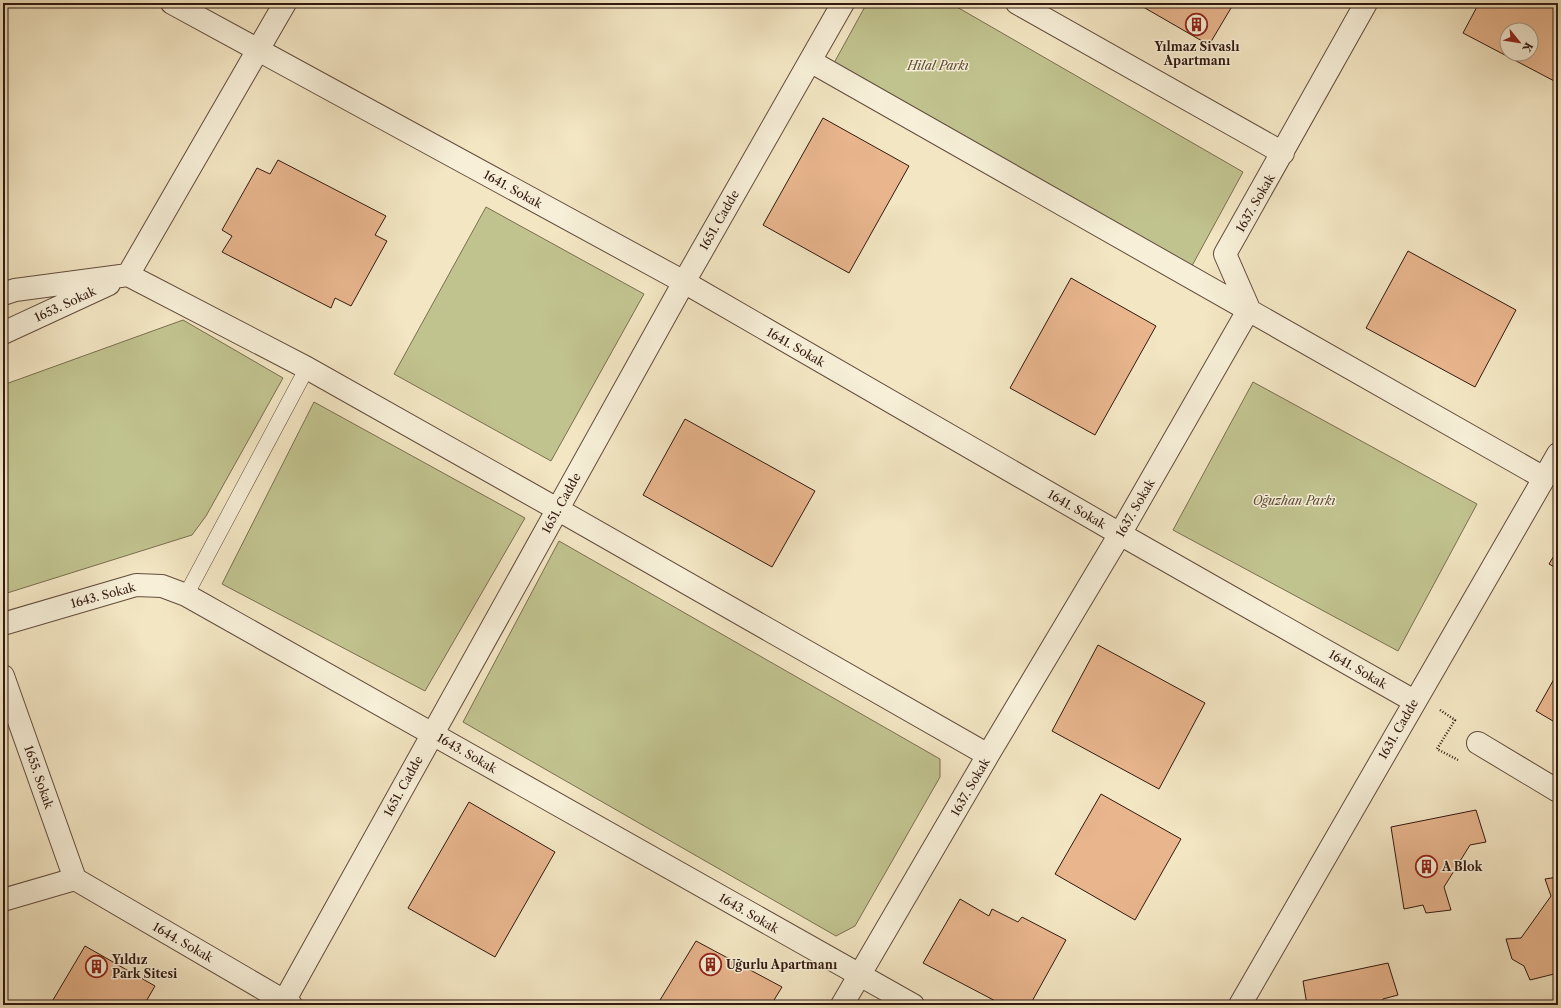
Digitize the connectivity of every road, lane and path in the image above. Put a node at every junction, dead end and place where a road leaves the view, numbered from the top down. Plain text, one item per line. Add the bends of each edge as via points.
1 (172, 3) edge
2 (285, 3) edge
3 (843, 3) edge
4 (1017, 3) edge
5 (1366, 3) edge
6 (258, 50) junction
7 (810, 61) junction
8 (1283, 153) junction
9 (128, 275) junction
10 (684, 282) junction
11 (3, 294) edge
12 (1248, 309) junction
13 (3, 333) edge
14 (307, 368) junction
15 (1558, 454) edge
16 (1544, 478) junction
17 (558, 509) junction
18 (1120, 534) junction
19 (186, 595) junction
20 (3, 624) edge
21 (3, 676) edge
22 (1416, 699) junction
23 (433, 734) junction
24 (1478, 743) joint
25 (988, 755) junction
26 (1558, 791) edge
27 (74, 879) junction
28 (3, 900) edge
29 (859, 975) junction
30 (286, 1004) edge
31 (842, 1005) edge
32 (914, 1005) edge
33 (1240, 1005) edge

1 - 6 street, 1641. Sokak
2 - 6 street
3 - 7 street, 1651. Cadde
4 - 8 street
5 - 8 street, 1637. Sokak
6 - 9 street
6 - 10 street, 1641. Sokak
7 - 10 street, 1651. Cadde
7 - 12 street
8 - 12 street, 1637. Sokak via 1225,254
9 - 11 street via 15,290
9 - 13 street, 1653. Sokak
9 - 14 street
10 - 17 street, 1651. Cadde
10 - 18 street, 1641. Sokak
12 - 16 street
12 - 18 street, 1637. Sokak
14 - 17 street
14 - 19 lane
15 - 16 street, 1631. Cadde
16 - 22 street, 1631. Cadde
17 - 23 street, 1651. Cadde
17 - 25 street
18 - 22 street, 1641. Sokak
18 - 25 street, 1637. Sokak
19 - 20 street, 1643. Sokak via 162,586 136,585
19 - 23 street, 1643. Sokak
21 - 27 street, 1655. Sokak
22 - 24 path via 1456,720 1437,749 1466,764
22 - 33 street, 1631. Cadde
23 - 29 street, 1643. Sokak
23 - 30 street, 1651. Cadde
24 - 26 street
25 - 29 street, 1637. Sokak
27 - 28 street
27 - 30 street, 1644. Sokak
29 - 31 street, 1637. Sokak
29 - 32 street, 1643. Sokak

